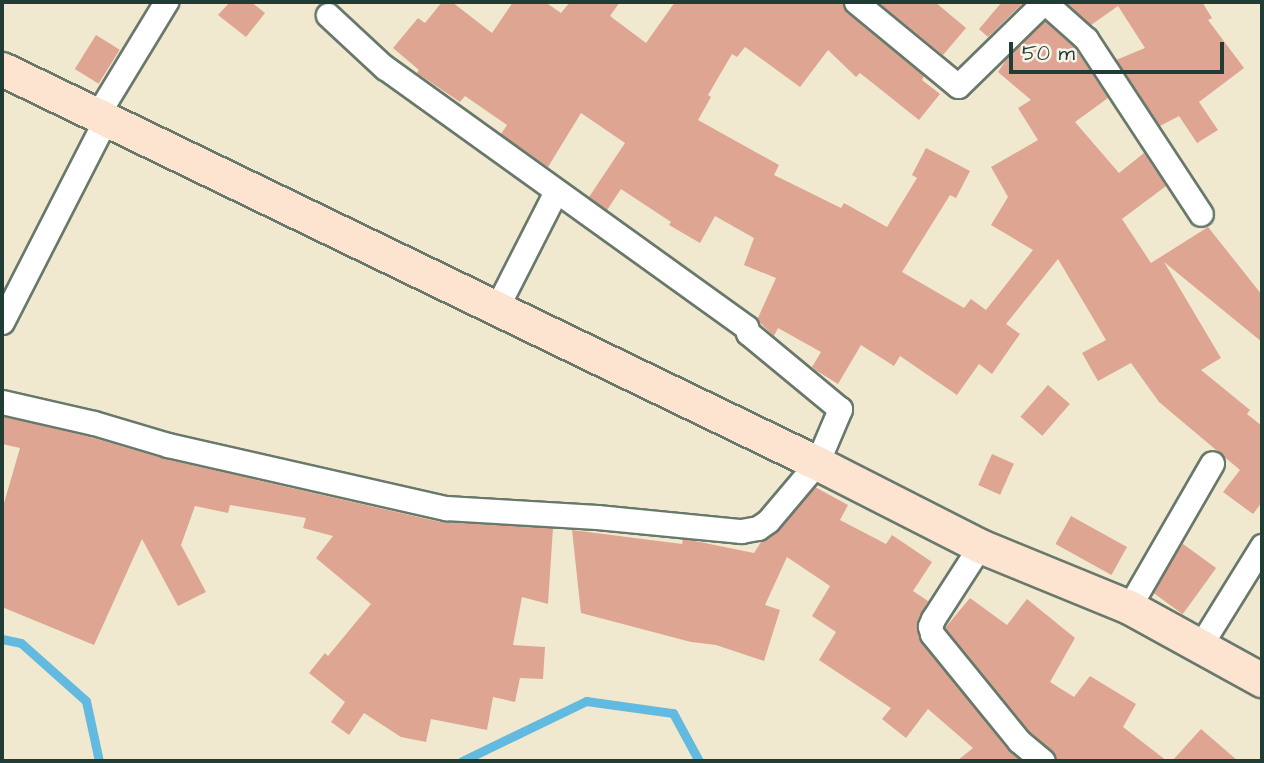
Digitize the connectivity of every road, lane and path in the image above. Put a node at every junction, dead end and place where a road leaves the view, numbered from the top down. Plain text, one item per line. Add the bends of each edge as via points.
1 (166, 2) edge
2 (856, 2) edge
3 (328, 15) dead end
4 (2, 69) edge
5 (101, 119) junction
6 (556, 191) junction
7 (1201, 214) dead end
8 (496, 309) junction
9 (2, 323) edge
10 (2, 402) edge
11 (817, 463) junction
12 (1212, 463) dead end
13 (980, 546) junction
14 (1262, 546) edge
15 (1129, 607) junction
16 (1199, 646) junction
17 (1262, 680) edge
18 (1043, 761) edge

1 - 5 street
2 - 7 street via 958,86 1042,4 1049,6 1086,39
3 - 6 street via 385,68
4 - 5 street
5 - 8 street
5 - 9 street
6 - 8 street
6 - 11 street via 746,327 840,409
8 - 11 street
10 - 11 street via 446,508 741,531 768,521
11 - 13 street
12 - 15 street
13 - 15 street
13 - 18 street via 933,619 932,634 1020,741
14 - 16 street
15 - 16 street
16 - 17 street

